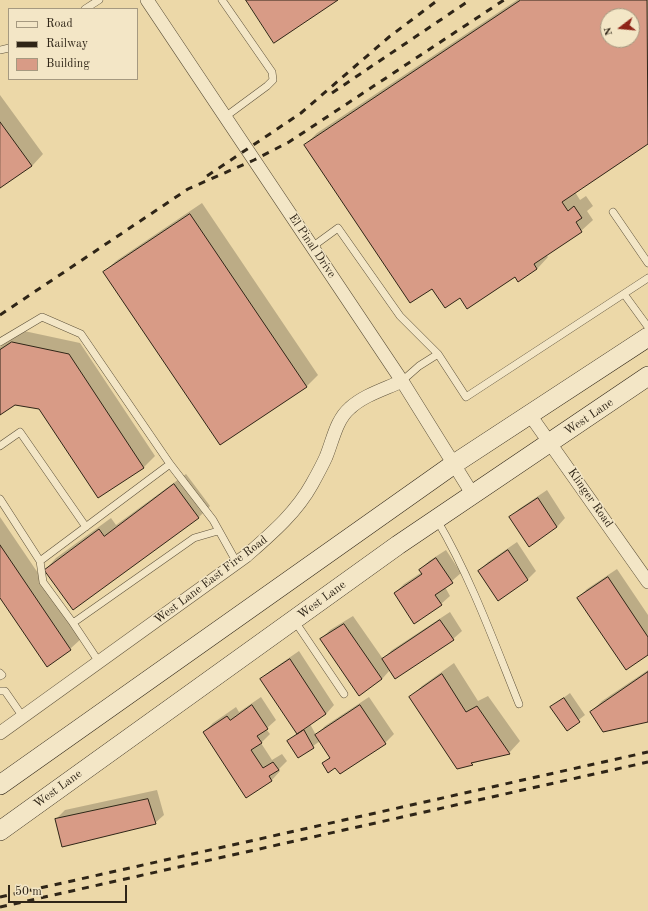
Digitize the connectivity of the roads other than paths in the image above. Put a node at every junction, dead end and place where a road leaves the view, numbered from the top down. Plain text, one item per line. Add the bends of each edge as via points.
1 (99, 0) edge
2 (222, 0) edge
3 (150, 1) edge
4 (87, 8) edge
5 (225, 117) junction
6 (613, 212) dead end
7 (312, 247) junction
8 (648, 263) edge
9 (648, 278) edge
10 (624, 294) junction
11 (648, 327) edge
12 (648, 337) edge
13 (0, 342) edge
14 (438, 354) junction
15 (648, 376) edge
16 (402, 381) junction
17 (530, 415) junction
18 (550, 443) junction
19 (0, 446) edge
20 (170, 464) junction
21 (454, 464) junction
22 (473, 495) junction
23 (0, 499) edge
24 (436, 519) junction
25 (86, 527) junction
26 (218, 531) junction
27 (40, 562) junction
28 (237, 563) junction
29 (648, 582) edge
30 (294, 620) junction
31 (73, 623) junction
32 (99, 662) junction
33 (0, 673) edge
34 (0, 676) edge
35 (0, 691) edge
36 (344, 694) dead end
37 (519, 704) dead end
38 (23, 717) junction
39 (2, 728) edge
40 (0, 785) edge
41 (0, 831) edge

1 - 4 lane
2 - 5 lane via 272,72 272,80 267,86
3 - 5 street, El Pinal Drive
5 - 7 street, El Pinal Drive
6 - 8 lane
7 - 14 lane via 338,228 400,316
7 - 16 street, El Pinal Drive
9 - 10 lane
10 - 11 lane
10 - 14 lane via 466,397
12 - 17 main road
13 - 20 lane via 42,317 81,334
14 - 16 lane
15 - 18 main road, West Lane
16 - 21 street, El Pinal Drive
16 - 28 street, West Lane East Fire Road via 349,408 339,421 326,458 299,504 282,525
17 - 18 street, Klinger Road
17 - 21 main road
18 - 22 main road, West Lane
18 - 29 street, Klinger Road
19 - 25 lane via 20,432
20 - 25 lane
20 - 26 lane via 213,520
21 - 22 street, El Pinal Drive
21 - 40 main road
22 - 24 main road, West Lane
23 - 27 lane
24 - 30 main road, West Lane
24 - 37 lane via 472,588
25 - 27 lane
26 - 28 lane
26 - 31 lane via 194,538
27 - 31 lane via 43,582
28 - 32 street, West Lane East Fire Road
30 - 36 lane
30 - 41 main road, West Lane
31 - 32 lane
32 - 38 street, West Lane East Fire Road
33 - 34 lane
35 - 38 lane via 5,691
38 - 39 street, West Lane East Fire Road

